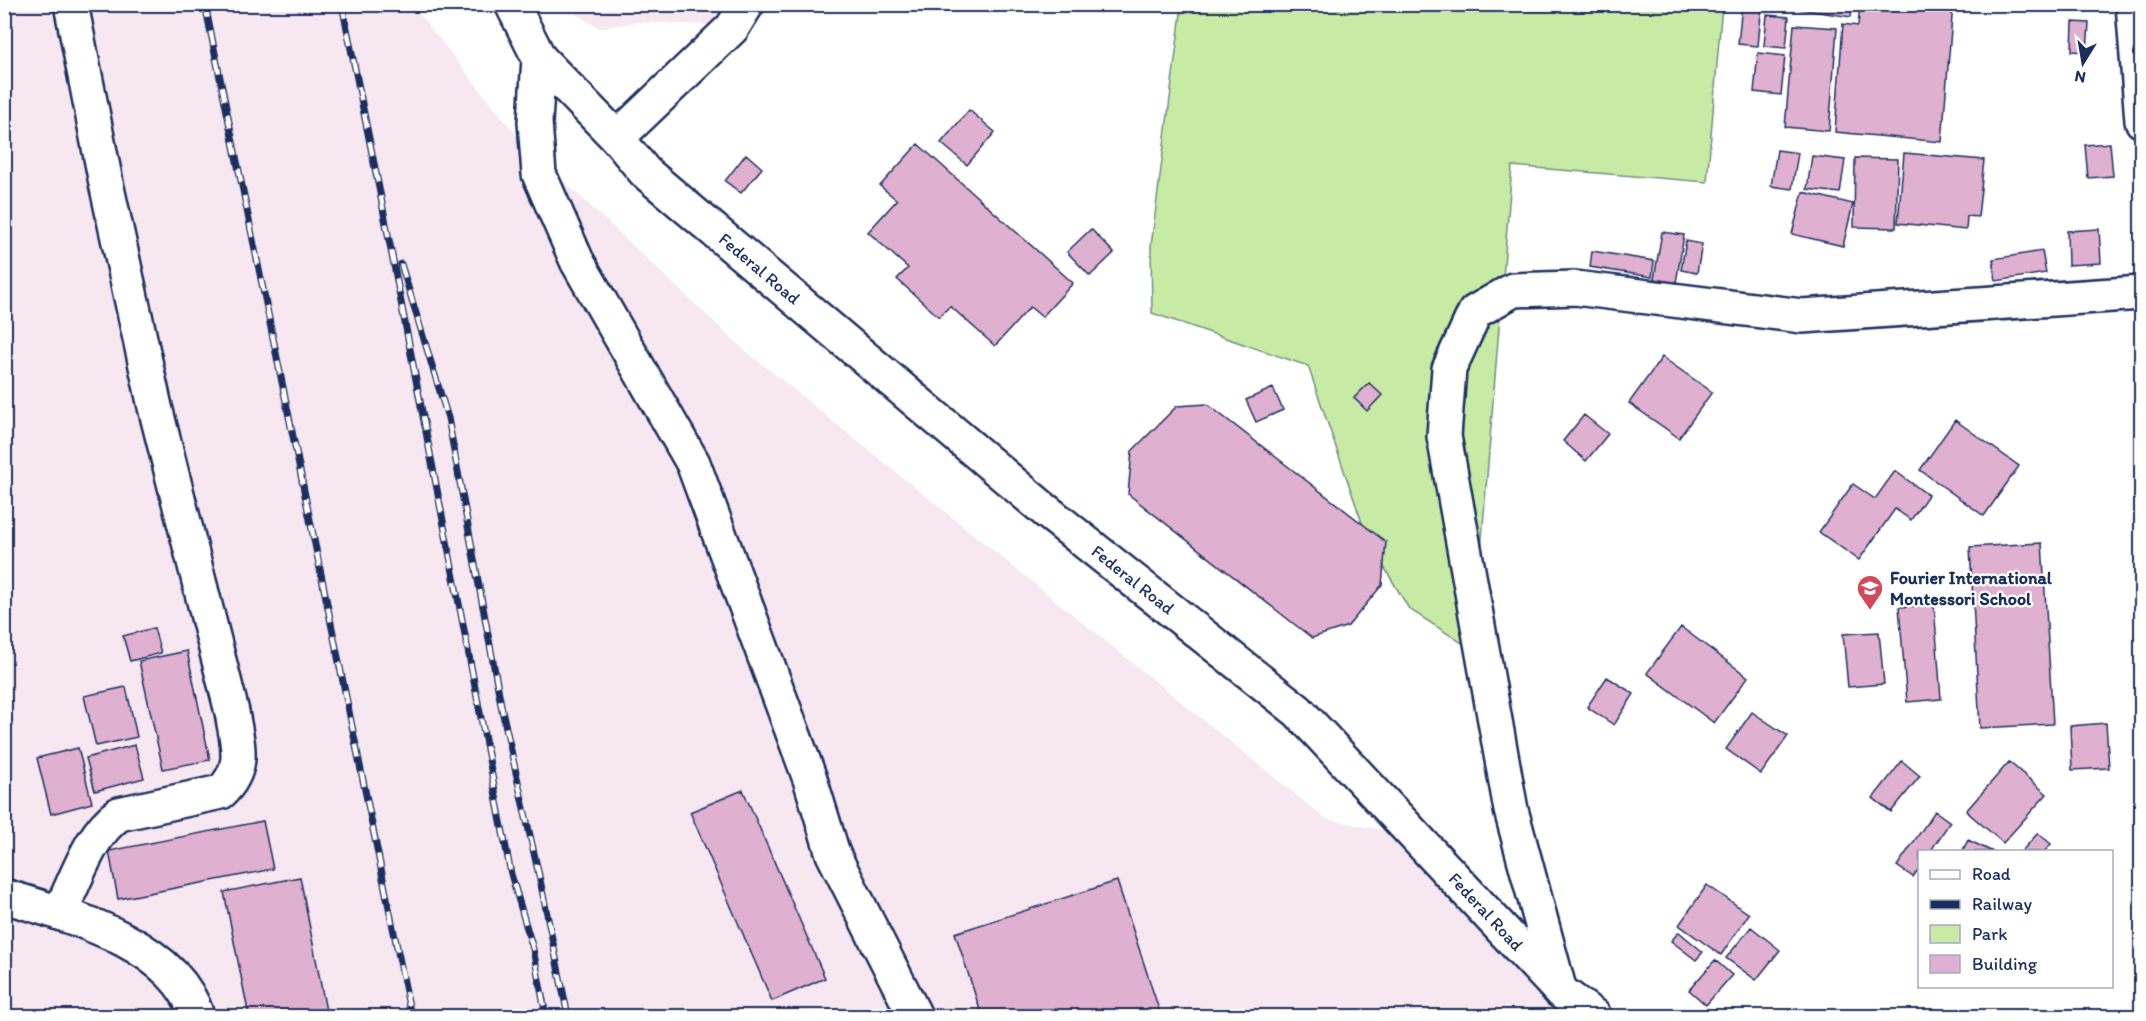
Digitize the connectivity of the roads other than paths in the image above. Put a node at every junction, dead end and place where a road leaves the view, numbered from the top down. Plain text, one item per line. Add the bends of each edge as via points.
1 (71, 4) edge
2 (512, 4) edge
3 (747, 4) edge
4 (2133, 4) edge
5 (539, 58) junction
6 (2142, 121) edge
7 (617, 138) junction
8 (2142, 293) edge
9 (4, 896) edge
10 (59, 913) junction
11 (1560, 991) junction
12 (197, 1017) edge
13 (915, 1017) edge
14 (1594, 1017) edge

1 - 10 street via 155,407 232,712 239,759 231,782 221,792 119,814 108,821
2 - 5 street
3 - 7 street via 732,28
4 - 6 street
5 - 7 street, Federal Road
5 - 13 street via 535,122 539,174 577,261 693,463 810,780 833,854
7 - 11 street, Federal Road via 645,172 1045,510 1298,711
8 - 11 street via 1802,316 1575,288 1513,290 1475,312 1449,369 1444,436 1511,810
9 - 10 street
10 - 12 street via 134,944 162,964 193,1002
11 - 14 street, Federal Road

